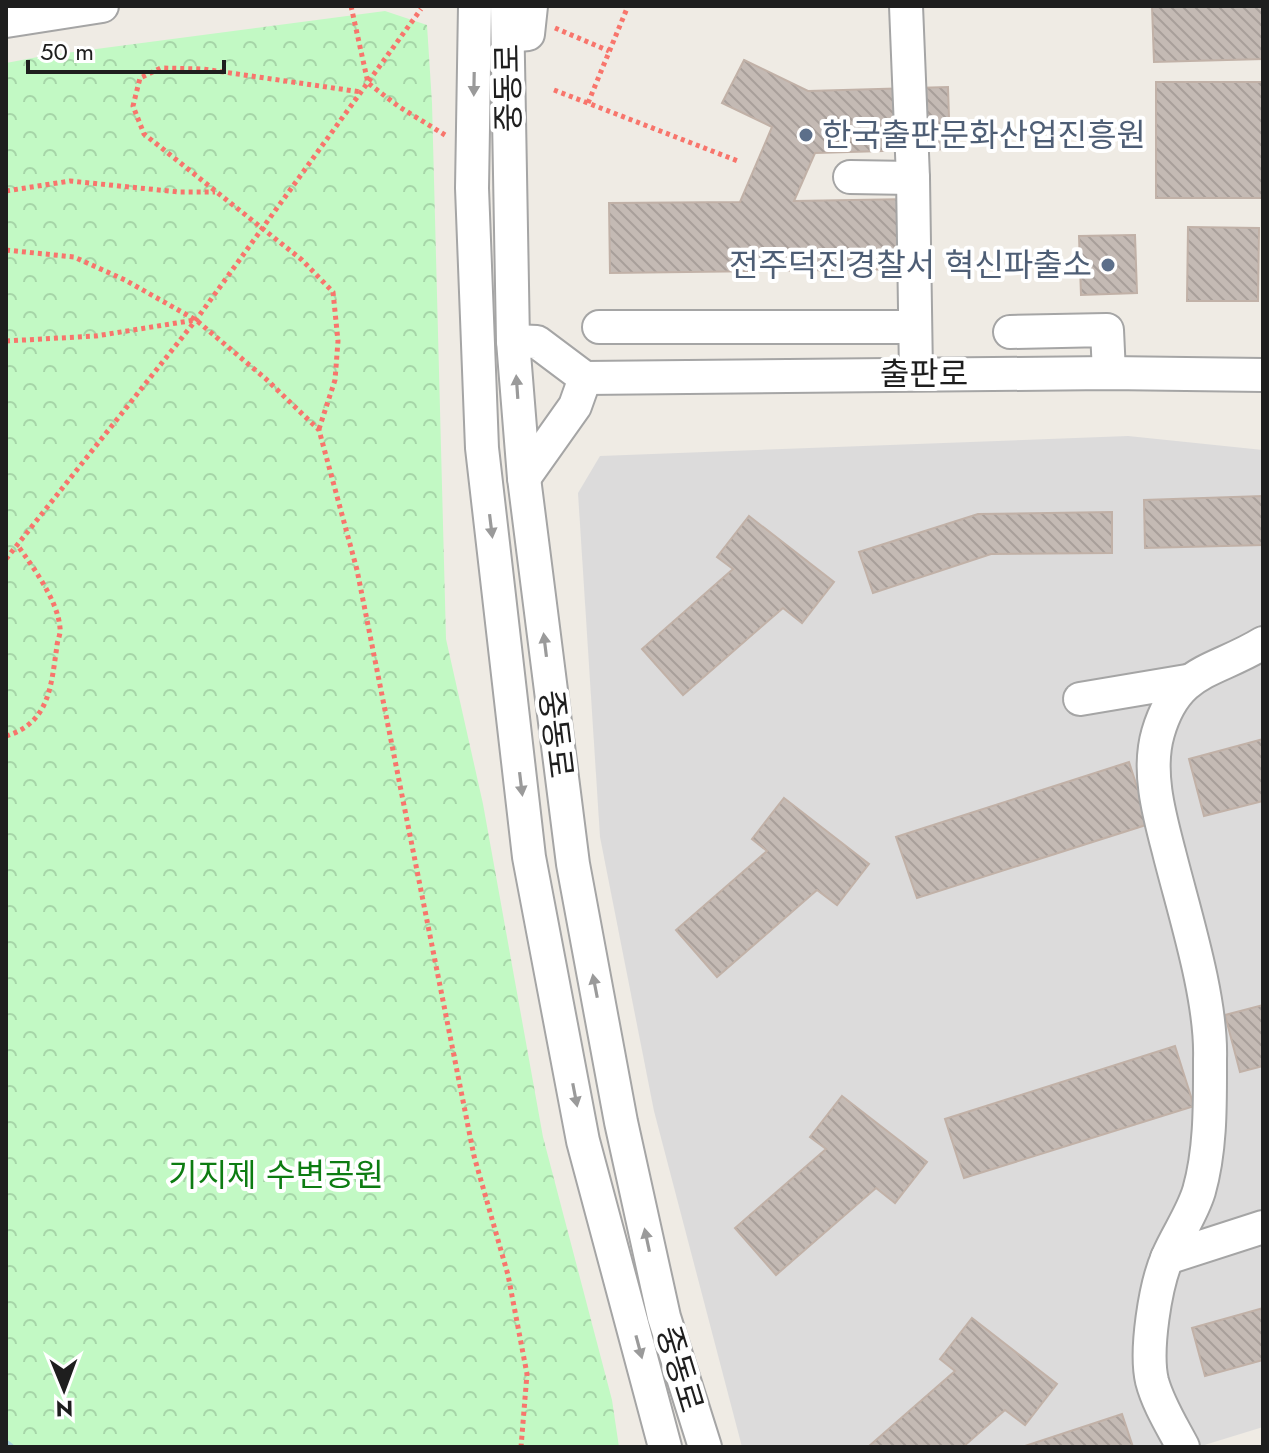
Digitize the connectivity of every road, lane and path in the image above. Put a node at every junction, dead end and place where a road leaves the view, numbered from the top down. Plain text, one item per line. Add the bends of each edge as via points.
1 (102, 6) edge
2 (351, 6) edge
3 (475, 6) edge
4 (628, 6) edge
5 (906, 6) edge
6 (434, 8) edge
7 (542, 16) edge
8 (6, 21) edge
9 (507, 21) edge
10 (475, 43) junction
11 (609, 51) junction
12 (368, 83) junction
13 (554, 90) dead end
14 (361, 92) junction
15 (588, 103) junction
16 (450, 138) dead end
17 (738, 161) dead end
18 (850, 177) dead end
19 (913, 178) junction
20 (6, 191) edge
21 (216, 192) junction
22 (261, 229) junction
23 (6, 250) edge
24 (196, 320) junction
25 (599, 327) dead end
26 (914, 327) junction
27 (1010, 332) dead end
28 (6, 341) edge
29 (513, 341) junction
30 (1109, 373) junction
31 (916, 374) junction
32 (1263, 375) edge
33 (585, 378) junction
34 (319, 430) junction
35 (524, 478) junction
36 (18, 546) junction
37 (6, 559) edge
38 (1263, 643) edge
39 (1187, 681) junction
40 (1080, 699) dead end
41 (6, 736) edge
42 (1263, 1227) edge
43 (1167, 1258) junction
44 (521, 1447) edge
45 (665, 1447) edge
46 (705, 1447) edge
47 (1183, 1447) edge

1 - 8 street
2 - 12 path
3 - 10 street, 중동로
4 - 11 path
5 - 19 street
6 - 10 street via 456,10 466,36
6 - 12 path
7 - 9 street via 528,34
7 - 11 path
9 - 29 street, 중동로
10 -> 45 street, 중동로 via 472,188 482,448 529,857 583,1141
11 - 15 path
12 - 14 path
12 - 16 path
13 - 15 path
14 - 21 path via 203,69 161,68 140,78 133,106 144,134
14 - 22 path
15 - 17 path
18 - 19 street
19 - 26 street
20 - 21 path via 70,181
21 - 22 path
22 - 24 path
22 - 34 path via 333,292 335,380
23 - 24 path via 74,257
24 - 28 path via 96,336
24 - 34 path
24 - 36 path
25 - 26 street
26 - 31 street
27 - 30 street via 1107,330
29 - 33 street via 537,342
35 -> 29 street, 중동로
30 - 31 street, 출판로
30 - 32 street, 출판로
31 - 33 street, 출판로
33 - 35 street via 575,406
34 - 44 path via 357,570 474,1156 511,1289 527,1374
46 -> 35 street, 중동로 via 664,1317 615,1092 573,864
36 - 37 path
36 - 41 path via 44,583 60,628 50,695 22,731
38 - 39 street
39 - 40 street
39 - 43 street via 1169,706 1152,758 1200,980 1210,1067 1199,1193
42 - 43 street
43 - 47 street via 1156,1292 1152,1379

